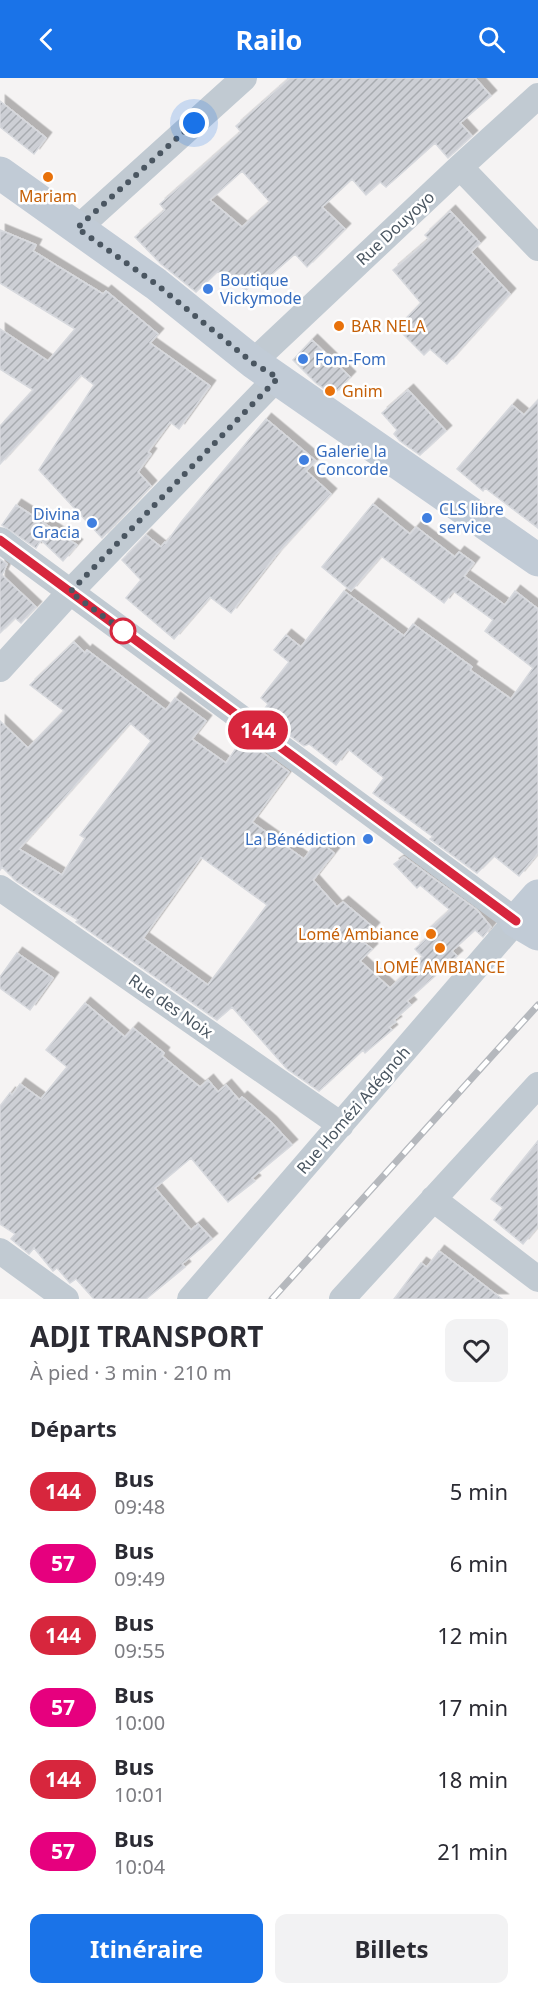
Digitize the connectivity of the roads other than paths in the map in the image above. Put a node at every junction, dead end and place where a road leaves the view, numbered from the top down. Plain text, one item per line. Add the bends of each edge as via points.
1 (244, 78) edge
2 (538, 96) edge
3 (460, 167) junction
4 (0, 173) edge
5 (77, 228) junction
6 (538, 248) edge
7 (265, 370) junction
8 (0, 540) edge
9 (538, 560) edge
10 (70, 592) junction
11 (0, 669) edge
12 (0, 888) edge
13 (538, 896) edge
14 (527, 928) edge
15 (538, 1085) edge
16 (341, 1125) junction
17 (434, 1199) junction
18 (0, 1251) edge
19 (538, 1279) edge
20 (66, 1299) edge
21 (190, 1299) edge
22 (342, 1299) edge

1 - 5 street
2 - 3 street, Rue Douyoyo
3 - 6 street
3 - 7 street, Rue Douyoyo
4 - 5 main road
5 - 7 main road
7 - 9 main road
7 - 10 street, Rue Douyoyo
8 - 10 street
10 - 11 street, Rue Douyoyo
10 - 14 street
12 - 16 street, Rue des Noix
13 - 14 main road
14 - 16 street, Rue Homézi Adégnoh
15 - 17 street
16 - 21 street, Rue Homézi Adégnoh
17 - 19 street
17 - 22 street
18 - 20 street

